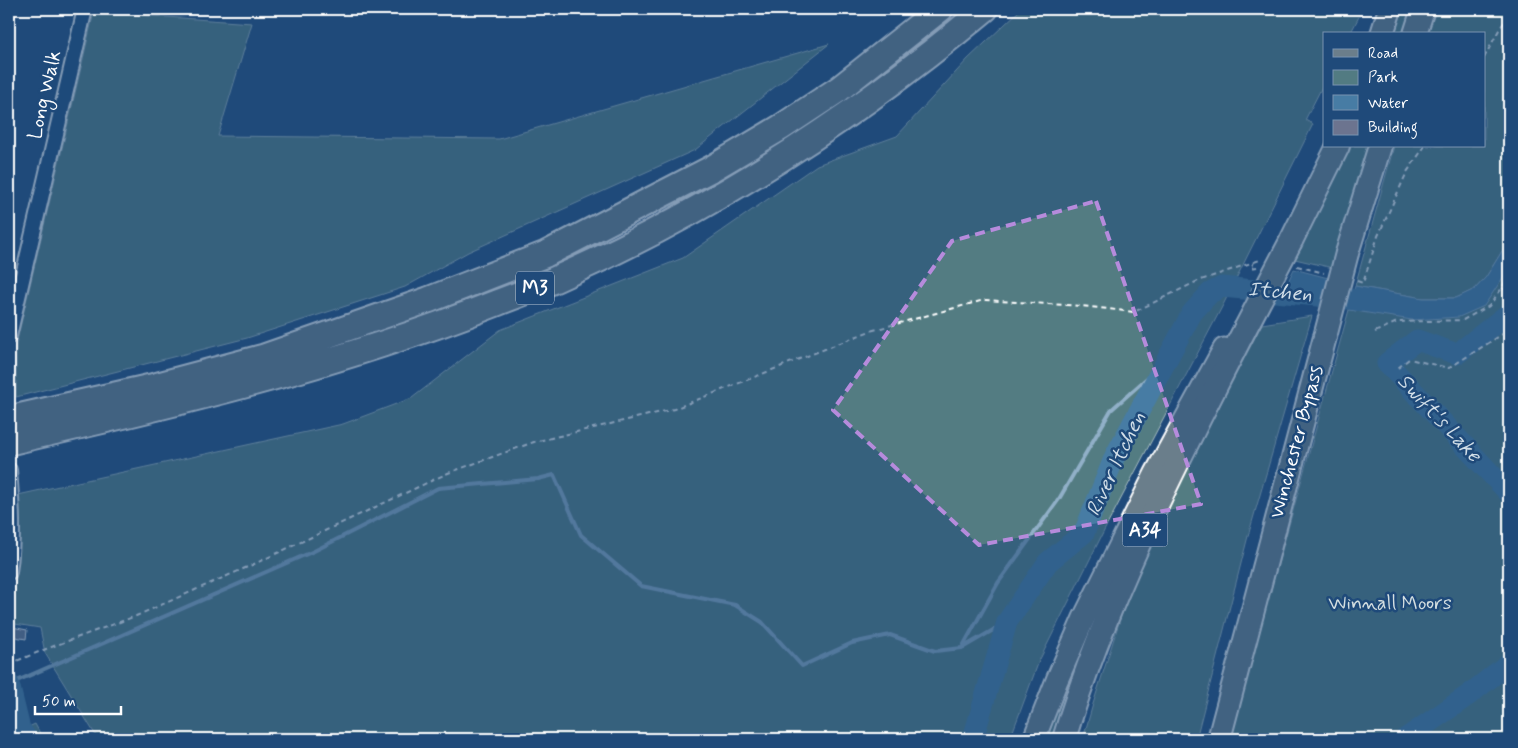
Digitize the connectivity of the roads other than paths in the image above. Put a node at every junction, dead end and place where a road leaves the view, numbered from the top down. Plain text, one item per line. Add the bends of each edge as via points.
1 (85, 9) edge
2 (940, 9) edge
3 (985, 9) edge
4 (1390, 9) edge
5 (1423, 9) edge
6 (1383, 32) edge
7 (1416, 32) edge
8 (1337, 148) edge
9 (1379, 148) edge
10 (1241, 327) junction
11 (9, 336) edge
12 (17, 428) edge
13 (9, 470) edge
14 (9, 572) edge
15 (1034, 739) edge
16 (1064, 739) edge
17 (1219, 739) edge

1 - 11 street, Long Walk
2 - 12 highway, M3 via 839,89 780,128 712,169 546,254 428,300 264,357
3 - 12 highway, M3 via 880,92 796,150 701,206 554,281 370,349 148,411 74,426
4 - 6 highway
5 - 7 highway
8 - 10 highway, A34, bridge via 1291,241
9 - 17 highway, Winchester Bypass, bridge via 1347,253
10 - 15 main road via 1156,473 1066,658
10 - 16 highway, A34 via 1134,556
13 - 14 street via 12,512

